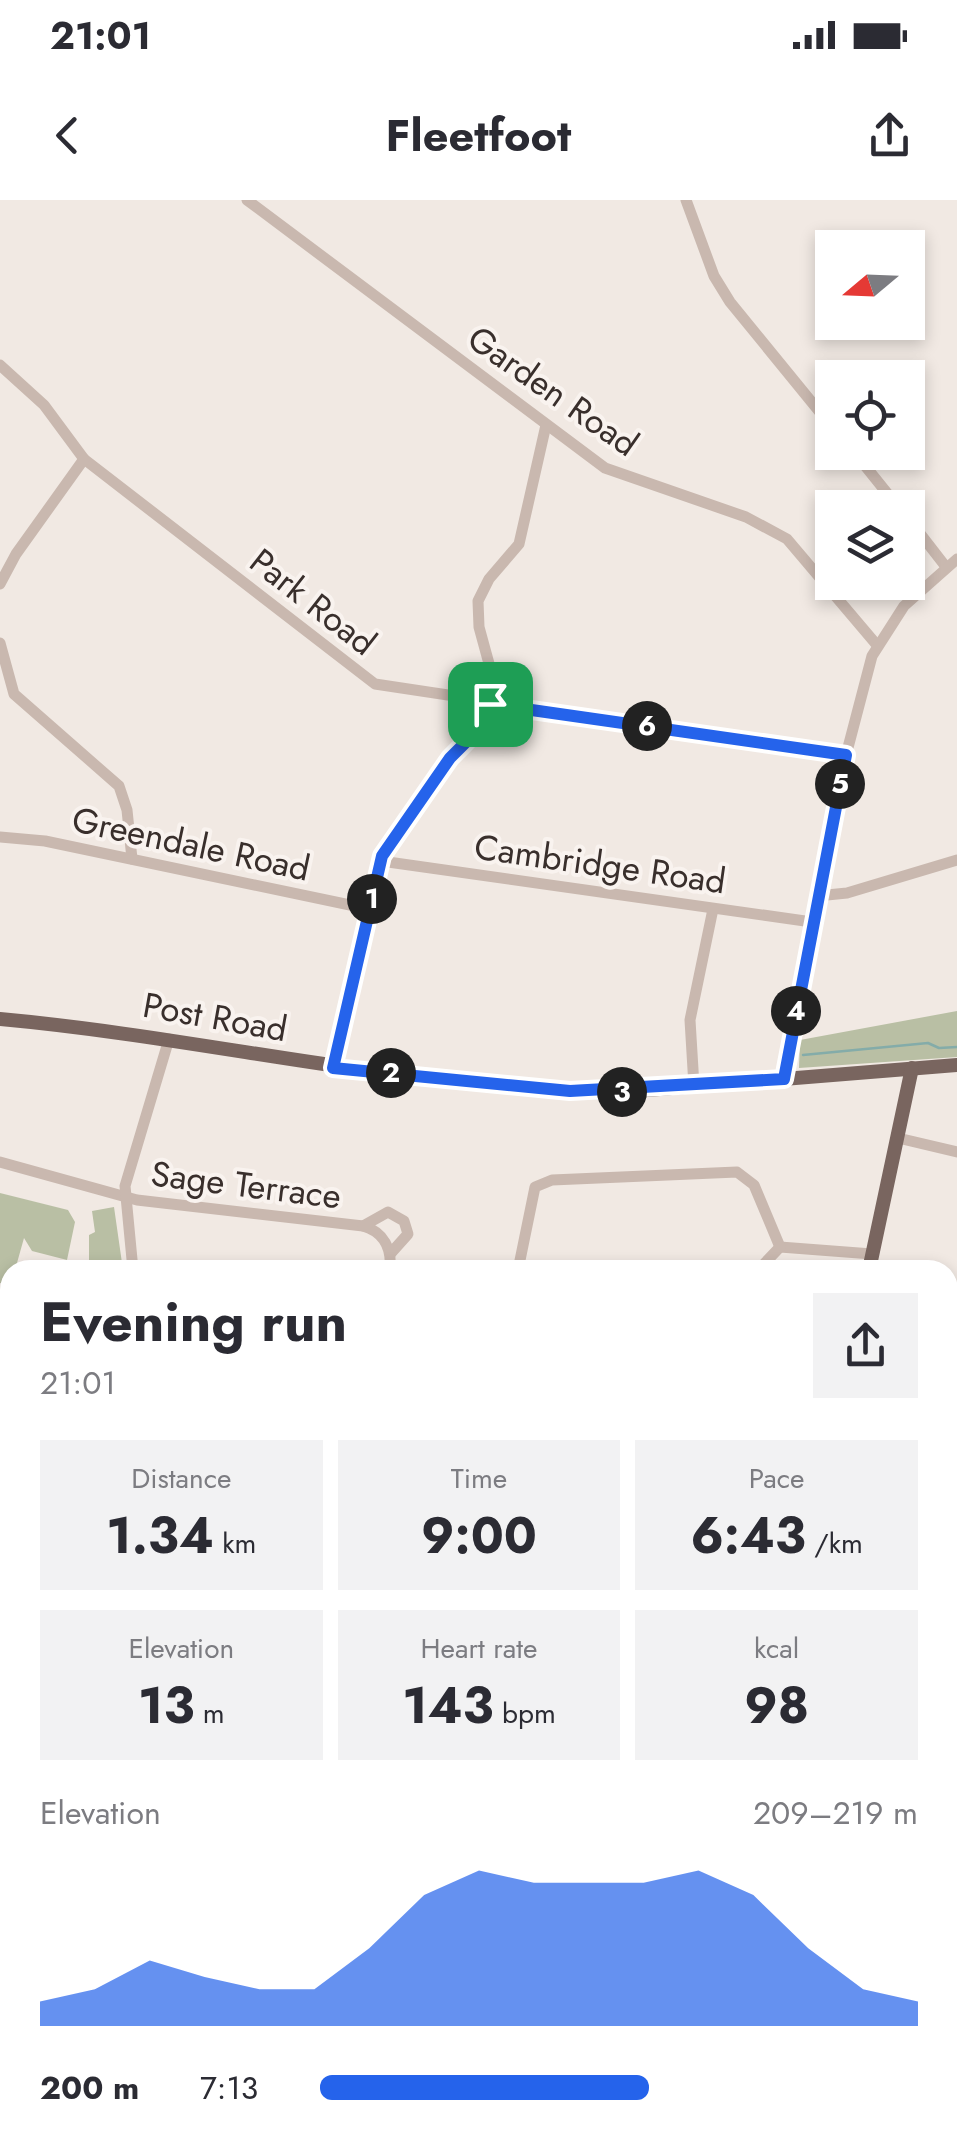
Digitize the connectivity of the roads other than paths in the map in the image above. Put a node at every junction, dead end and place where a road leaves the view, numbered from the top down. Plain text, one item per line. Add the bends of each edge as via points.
1 (247, 200) edge
2 (686, 200) edge
3 (0, 365) edge
4 (815, 406) edge
5 (546, 425) junction
6 (84, 459) junction
7 (868, 470) edge
8 (885, 490) edge
9 (925, 540) edge
10 (957, 559) edge
11 (946, 568) junction
12 (0, 584) edge
13 (876, 644) junction
14 (0, 647) edge
15 (490, 704) junction
16 (846, 755) junction
17 (0, 837) edge
18 (132, 859) junction
19 (957, 860) edge
20 (380, 861) junction
21 (817, 896) junction
22 (714, 908) junction
23 (369, 909) junction
24 (812, 922) junction
25 (0, 1019) edge
26 (169, 1038) junction
27 (957, 1065) edge
28 (333, 1068) junction
29 (912, 1068) junction
30 (784, 1079) junction
31 (694, 1086) junction
32 (898, 1138) junction
33 (957, 1152) edge
34 (0, 1162) edge
35 (125, 1198) junction
36 (363, 1226) junction
37 (780, 1247) junction
38 (390, 1253) junction
39 (872, 1254) junction
40 (132, 1260) edge
41 (390, 1260) edge
42 (520, 1260) edge
43 (768, 1260) edge
44 (871, 1260) edge

1 - 5 street, Garden Road
2 - 4 street via 730,302
3 - 6 street, Park Road via 44,404
5 - 13 street, Garden Road via 605,468 777,532
5 - 15 street via 519,544 478,601
6 - 12 street
6 - 15 street, Park Road via 375,684
7 - 8 street
9 - 11 street
10 - 11 street
11 - 13 street via 904,606
13 - 16 street
14 - 18 street via 14,694 119,786
15 - 16 street, Park Road
15 - 20 street
16 - 21 street
17 - 18 street, Greendale Road
18 - 23 street, Greendale Road
19 - 21 street
20 - 22 street, Cambridge Road
20 - 23 street
21 - 24 street
22 - 24 street, Cambridge Road
22 - 31 street via 690,1020
23 - 28 street
24 - 30 street
25 - 26 main road, Post Road
26 - 28 main road, Post Road
26 - 35 street
27 - 29 main road, Post Road
28 - 31 main road, Post Road via 570,1091
29 - 30 main road, Post Road
29 - 32 main road
30 - 31 main road, Post Road
32 - 33 street
32 - 39 main road
34 - 35 street, Sage Terrace
35 - 36 street, Sage Terrace
35 - 40 street
36 - 38 street, Sage Terrace via 384,1239
36 - 38 street via 388,1212 404,1220 408,1234
37 - 39 street
37 - 42 street via 754,1185 737,1172 552,1180 536,1184
37 - 43 street
38 - 41 street
39 - 44 main road

